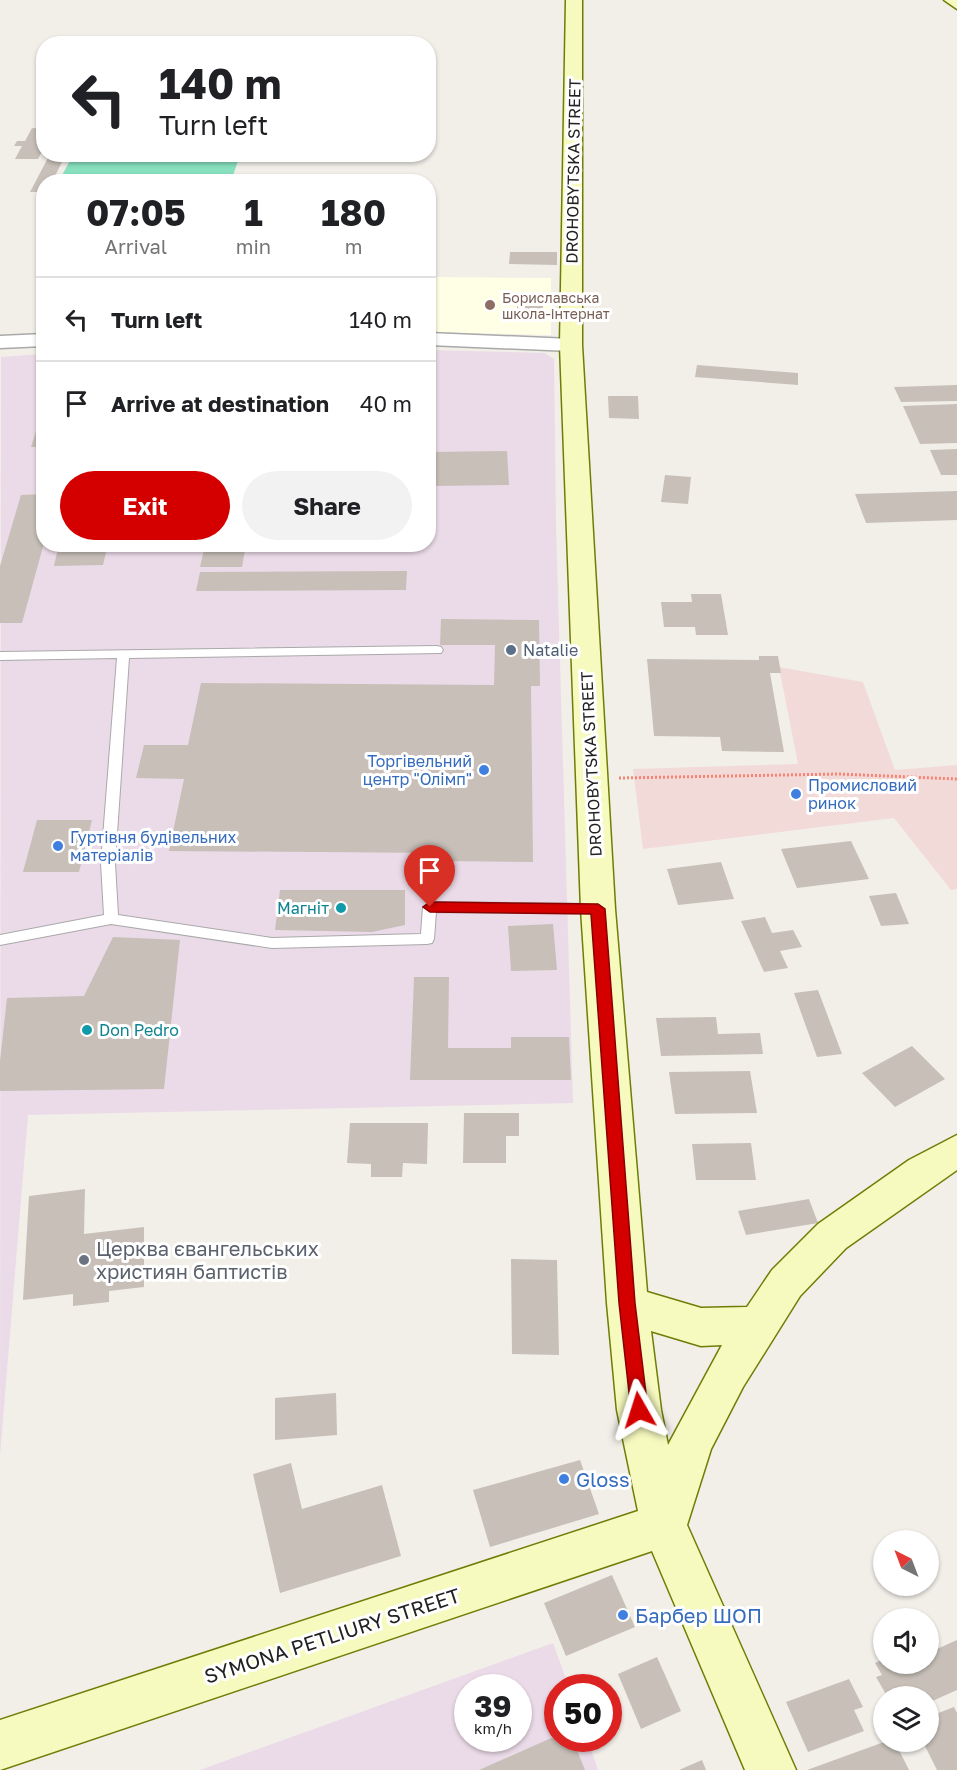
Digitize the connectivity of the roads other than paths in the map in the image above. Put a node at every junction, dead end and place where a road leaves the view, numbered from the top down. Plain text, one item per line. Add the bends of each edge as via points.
1 (574, 0) edge
2 (952, 0) edge
3 (957, 4) edge
4 (436, 339) edge
5 (36, 340) edge
6 (0, 342) edge
7 (571, 345) junction
8 (437, 650) dead end
9 (123, 654) junction
10 (0, 656) edge
11 (598, 909) junction
12 (111, 919) junction
13 (0, 940) edge
14 (957, 1151) edge
15 (627, 1303) junction
16 (756, 1326) junction
17 (664, 1525) junction
18 (0, 1745) edge
19 (771, 1770) edge

1 - 7 main road, DROHOBYTSKA STREET
2 - 3 main road
4 - 7 street
5 - 6 street
7 - 11 main road, DROHOBYTSKA STREET
8 - 9 lane
9 - 10 lane
9 - 12 lane via 108,863
11 - 12 lane via 430,907 427,939 272,943
11 - 15 main road, DROHOBYTSKA STREET
12 - 13 lane
14 - 16 main road via 832,1236 786,1283
15 - 16 main road via 701,1327
15 - 17 main road, DROHOBYTSKA STREET via 639,1410
16 - 17 main road via 691,1443
17 - 18 main road, SYMONA PETLIURY STREET
17 - 19 main road, DROHOBYTSKA STREET

